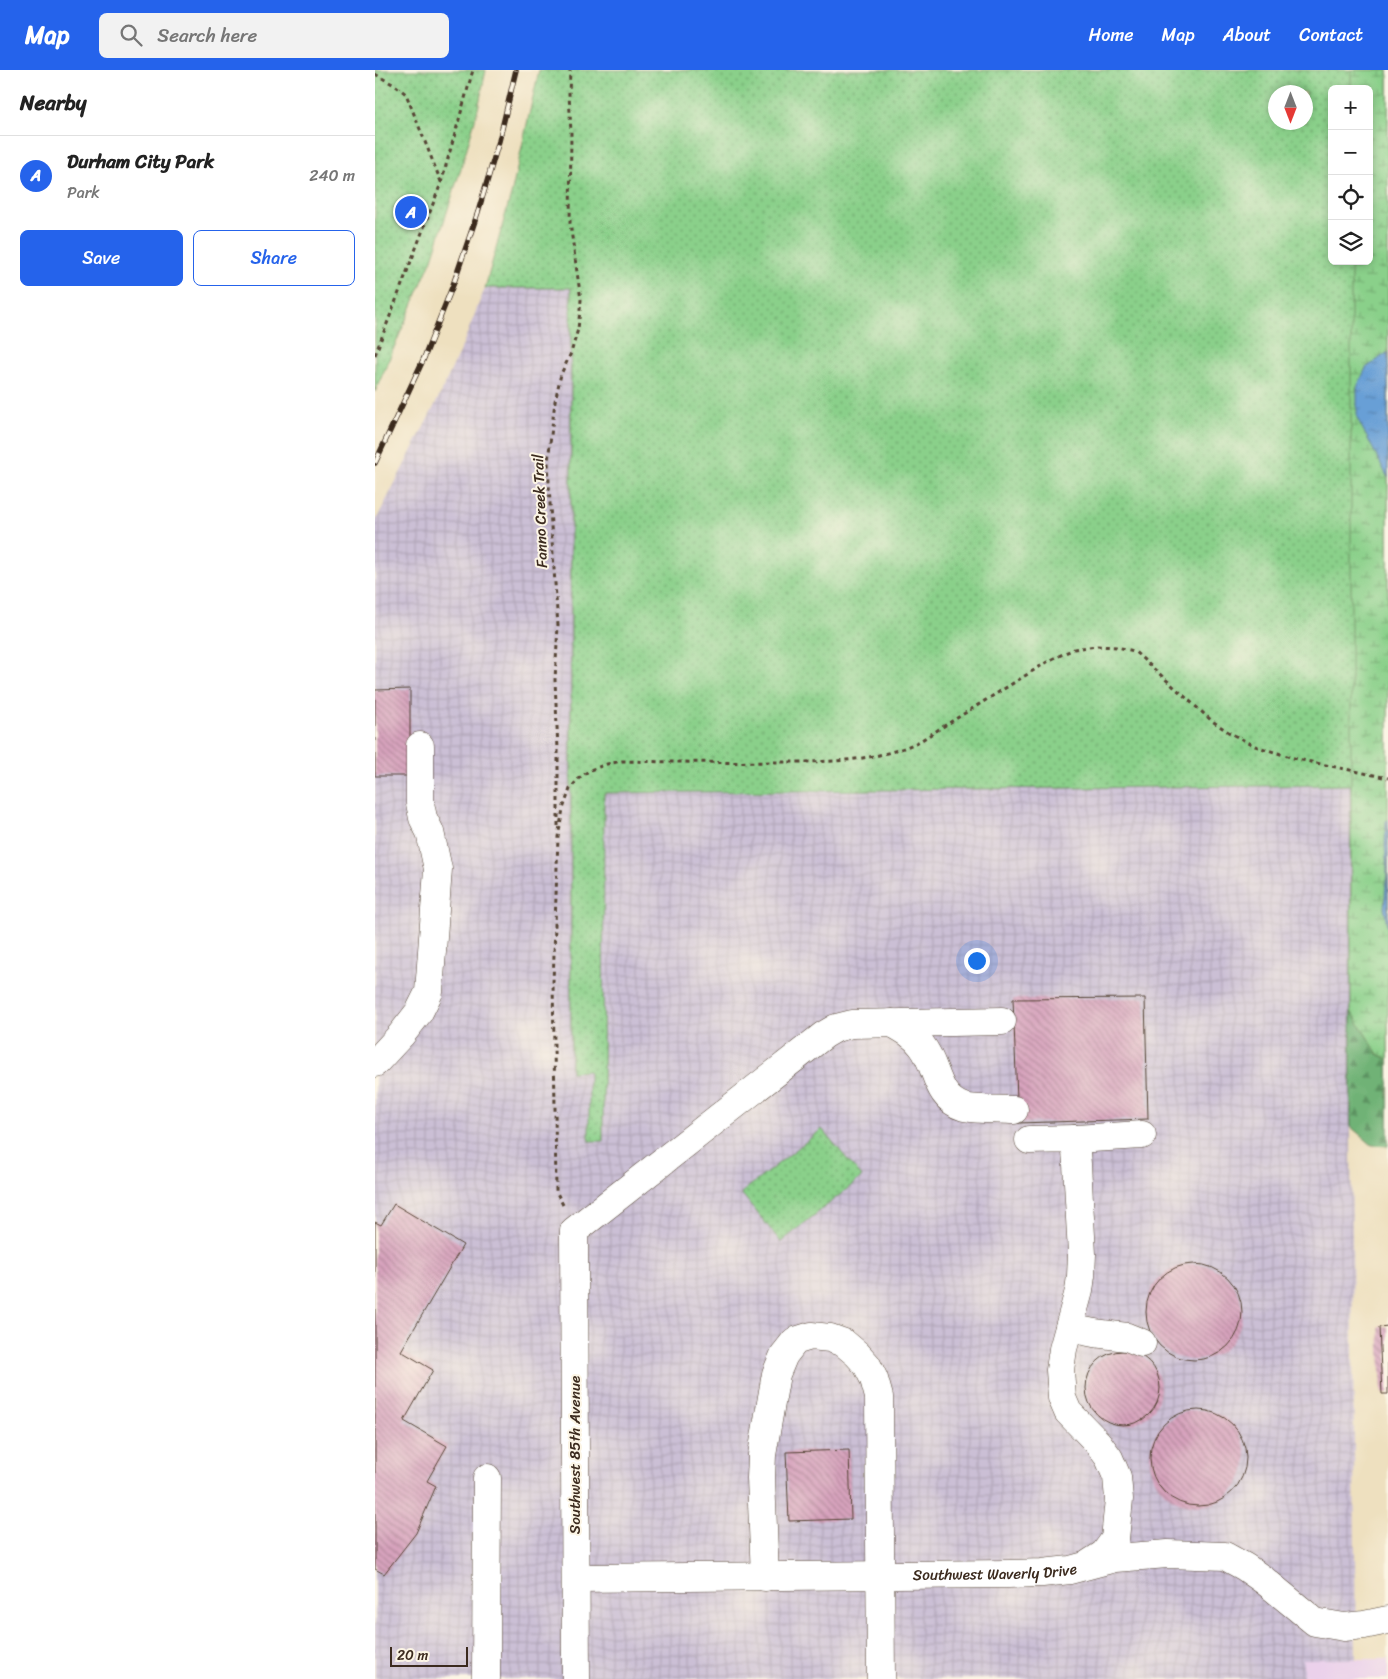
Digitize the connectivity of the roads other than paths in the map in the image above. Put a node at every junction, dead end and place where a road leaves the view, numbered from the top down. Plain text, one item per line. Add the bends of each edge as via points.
1 (420, 746) dead end
2 (1002, 1021) dead end
3 (891, 1023) junction
4 (375, 1063) edge
5 (1014, 1110) dead end
6 (1142, 1134) dead end
7 (1075, 1139) junction
8 (1029, 1140) dead end
9 (1069, 1328) junction
10 (1142, 1343) dead end
11 (487, 1478) dead end
12 (1089, 1564) junction
13 (880, 1576) junction
14 (765, 1577) junction
15 (576, 1578) junction
16 (1376, 1623) edge
17 (486, 1679) edge
18 (576, 1679) edge
19 (881, 1679) edge

1 - 4 street via 420,803 438,869 429,992 407,1028
2 - 3 street
3 - 5 street via 915,1037 923,1047 942,1090 952,1101 965,1107
3 - 15 street, Southwest 85th Avenue via 852,1024 824,1035 574,1231
6 - 7 street
7 - 8 street
7 - 9 street via 1082,1254 1079,1291
9 - 10 street via 1127,1337
9 - 12 street via 1060,1370 1062,1398 1068,1412 1109,1458 1117,1477 1119,1499 1115,1539 1104,1554
11 - 17 street
12 - 13 street, Southwest Waverly Drive via 1042,1573
12 - 16 street, Southwest Waverly Drive via 1115,1558 1168,1554 1225,1556 1258,1576 1315,1622 1344,1627
13 - 14 street, Southwest Waverly Drive
13 - 14 street via 879,1397 874,1379 867,1365 844,1343 811,1336 795,1341 784,1355 776,1374 762,1455
13 - 19 street
14 - 15 street, Southwest Waverly Drive
15 - 18 street, Southwest 85th Avenue

